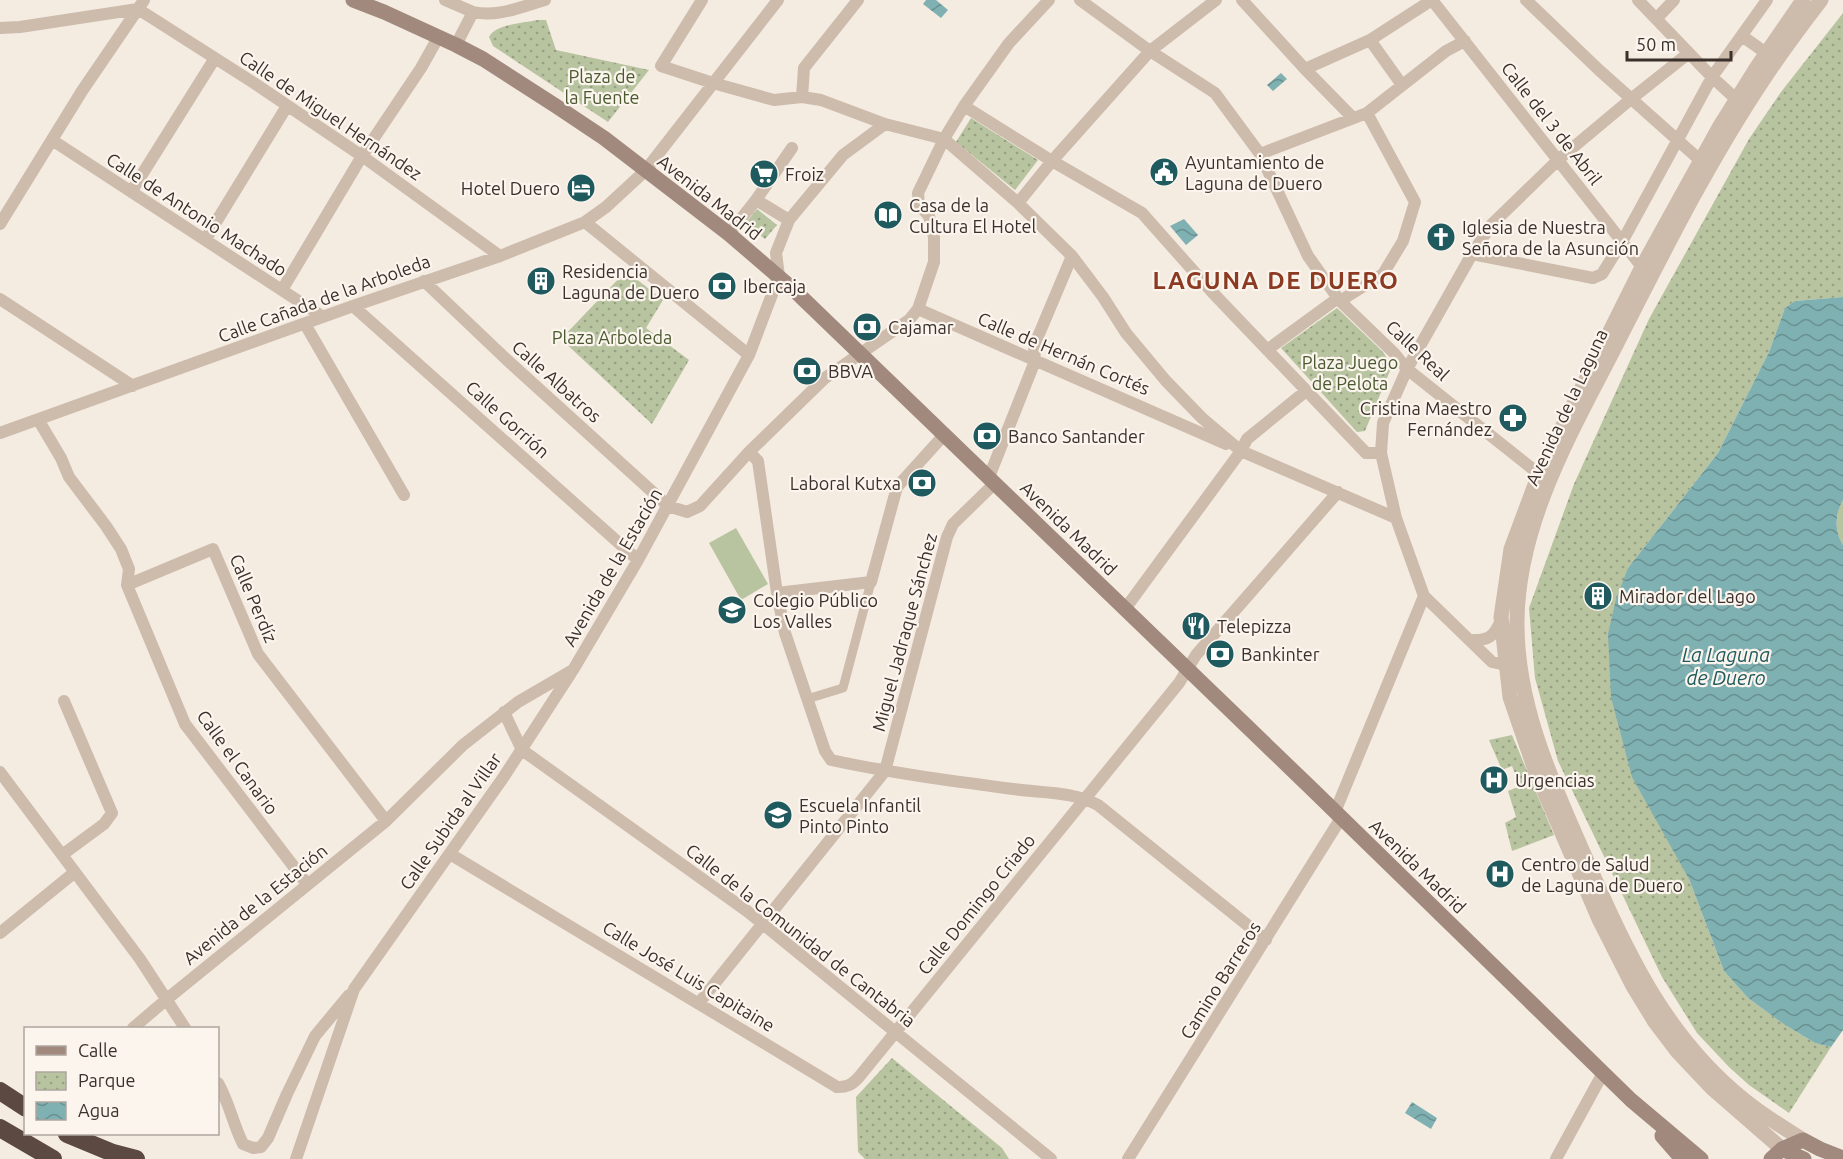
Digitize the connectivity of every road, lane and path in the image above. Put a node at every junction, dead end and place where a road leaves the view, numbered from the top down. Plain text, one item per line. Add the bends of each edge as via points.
1 (353, 0) edge
2 (445, 0) edge
3 (546, 0) edge
4 (702, 0) edge
5 (778, 0) edge
6 (858, 0) edge
7 (1049, 0) edge
8 (1080, 0) edge
9 (1216, 0) edge
10 (1242, 0) edge
11 (1432, 0) edge
12 (1526, 0) edge
13 (1638, 0) edge
14 (1674, 0) edge
15 (1767, 0) edge
16 (1803, 0) edge
17 (1821, 0) edge
18 (141, 5) edge
19 (473, 12) junction
20 (1656, 19) junction
21 (0, 28) edge
22 (439, 36) junction
23 (1742, 36) junction
24 (1370, 40) junction
25 (1465, 41) junction
26 (456, 45) junction
27 (1150, 51) junction
28 (1689, 53) junction
29 (1767, 53) junction
30 (215, 58) junction
31 (1305, 69) junction
32 (1712, 77) junction
33 (713, 83) junction
34 (1402, 85) junction
35 (802, 97) junction
36 (1631, 99) junction
37 (1736, 99) junction
38 (287, 105) junction
39 (964, 106) junction
40 (1367, 112) junction
41 (1353, 118) junction
42 (885, 124) junction
43 (944, 139) junction
44 (52, 140) junction
45 (1677, 140) junction
46 (792, 148) dead end
47 (1260, 154) junction
48 (362, 156) junction
49 (1558, 160) junction
50 (1052, 161) junction
51 (1701, 161) junction
52 (645, 171) junction
53 (131, 192) junction
54 (756, 200) junction
55 (1018, 203) junction
56 (789, 220) junction
57 (585, 222) junction
58 (0, 224) edge
59 (729, 234) junction
60 (205, 240) junction
61 (1623, 242) junction
62 (1472, 254) junction
63 (500, 255) junction
64 (1072, 256) junction
65 (1642, 267) junction
66 (779, 276) junction
67 (424, 281) junction
68 (282, 290) junction
69 (0, 299) edge
70 (1339, 300) junction
71 (353, 306) junction
72 (918, 309) junction
73 (323, 317) junction
74 (305, 324) junction
75 (1267, 350) junction
76 (860, 352) junction
77 (749, 355) junction
78 (1035, 361) junction
79 (1407, 369) junction
80 (133, 386) junction
81 (1306, 391) junction
82 (1202, 418) junction
83 (39, 421) junction
84 (1196, 430) junction
85 (0, 433) edge
86 (944, 435) junction
87 (1240, 451) junction
88 (749, 452) junction
89 (1381, 453) junction
90 (1539, 474) junction
91 (992, 480) junction
92 (1338, 492) junction
93 (404, 495) dead end
94 (668, 506) junction
95 (1396, 518) junction
96 (638, 560) junction
97 (871, 582) junction
98 (127, 585) junction
99 (777, 594) junction
100 (1424, 596) junction
101 (1125, 609) junction
102 (1501, 620) junction
103 (1470, 640) junction
104 (1512, 663) junction
105 (1187, 669) junction
106 (573, 670) junction
107 (807, 699) junction
108 (64, 701) dead end
109 (504, 712) junction
110 (522, 750) junction
111 (885, 771) junction
112 (0, 772) edge
113 (1084, 798) junction
114 (1338, 815) junction
115 (386, 821) junction
116 (450, 854) junction
117 (62, 855) junction
118 (75, 872) junction
119 (307, 884) junction
120 (763, 924) junction
121 (0, 933) edge
122 (1266, 940) junction
123 (354, 989) junction
124 (167, 999) junction
125 (699, 1003) junction
126 (136, 1027) edge
127 (184, 1027) edge
128 (896, 1032) junction
129 (1603, 1073) junction
130 (219, 1085) edge
131 (0, 1091) edge
132 (1631, 1100) junction
133 (24, 1107) edge
134 (0, 1128) edge
135 (69, 1135) edge
136 (1803, 1140) junction
137 (1777, 1154) edge
138 (1843, 1158) edge
139 (52, 1159) edge
140 (136, 1159) edge
141 (296, 1159) edge
142 (1051, 1159) edge
143 (1128, 1159) edge
144 (1556, 1159) edge
145 (1682, 1159) edge
146 (1701, 1159) edge
147 (1804, 1159) edge

1 - 22 main road, Avenida Madrid
2 - 19 street
3 - 19 street via 497,13
4 - 33 street via 661,66
5 - 33 street, Calle Cañada de la Arboleda
6 - 35 street via 804,68
7 - 39 street via 1009,43
8 - 27 street, Calle Real
9 - 27 street
10 - 31 street
11 - 24 street
11 - 25 street, Calle del 3 de Abril
12 - 36 street
13 - 20 street
14 - 20 street
15 - 23 street
16 - 29 street, Avenida de la Laguna
17 - 104 street, Avenida de la Laguna via 1763,80 1697,190 1562,451 1528,540 1519,583
18 - 21 street
18 - 30 street, Calle de Miguel Hernández
18 - 44 street
19 - 26 street
20 - 28 street
22 - 26 main road, Avenida Madrid
22 - 48 street
23 - 29 street
23 - 32 street
24 - 31 street
24 - 34 street
25 - 34 street
25 - 49 street, Calle del 3 de Abril
26 - 52 main road, Avenida Madrid via 604,138
27 - 47 street, Calle Real via 1215,93
27 - 50 street
28 - 32 street
28 - 36 street
29 - 37 street, Avenida de la Laguna
30 - 38 street, Calle de Miguel Hernández
30 - 53 street
31 - 41 street
32 - 37 street
32 - 45 street
33 - 35 street via 774,100
33 - 52 street, Calle Cañada de la Arboleda
34 - 40 street
35 - 42 street via 821,100
36 - 45 street
36 - 49 street
37 - 51 street, Avenida de la Laguna
38 - 48 street, Calle de Miguel Hernández
38 - 60 street
39 - 43 street
39 - 50 street
40 - 41 street
40 - 70 street via 1415,202 1403,241 1383,274
41 - 47 street
42 - 43 street
42 - 56 street, Avenida de la Estación via 843,155
43 - 55 street
43 - 72 street via 918,193 934,237 934,262
44 - 53 street, Calle de Antonio Machado
44 - 58 street
45 - 51 street
45 - 61 street
46 - 54 street
47 - 70 street, Calle Real via 1308,256
48 - 63 street, Calle de Miguel Hernández
48 - 68 street
49 - 61 street, Calle del 3 de Abril
49 - 62 street via 1491,225
50 - 55 street
50 - 75 street via 1142,213
51 - 65 street, Avenida de la Laguna
52 - 57 street, Calle Cañada de la Arboleda
52 - 59 main road, Avenida Madrid
53 - 60 street, Calle de Antonio Machado
54 - 56 street
54 - 59 street
55 - 64 street
56 - 66 street, Avenida de la Estación via 776,253
57 - 63 street, Calle Cañada de la Arboleda
57 - 77 street
59 - 66 main road, Avenida Madrid
60 - 68 street, Calle de Antonio Machado
61 - 62 street via 1602,274 1593,278
61 - 65 street, Calle del 3 de Abril
62 - 79 street
63 - 67 street, Calle Cañada de la Arboleda
64 - 78 street via 1034,346
64 - 82 street via 1126,333
65 - 90 street, Avenida de la Laguna
66 - 76 main road, Avenida Madrid
66 - 77 street, Avenida de la Estación
67 - 71 street, Calle Cañada de la Arboleda
67 - 94 street, Calle Albatros
68 - 73 street, Calle de Antonio Machado
69 - 80 street
70 - 75 street
70 - 79 street, Calle Real
71 - 73 street, Calle Cañada de la Arboleda
71 - 96 street, Calle Gorrión
72 - 76 street via 909,320
72 - 78 street, Calle de Hernán Cortés
73 - 74 street, Calle Cañada de la Arboleda
74 - 80 street, Calle Cañada de la Arboleda
74 - 93 street
75 - 81 street
76 - 86 main road, Avenida Madrid
76 - 88 street via 825,378
77 - 94 street, Avenida de la Estación
78 - 84 street, Calle de Hernán Cortés
78 - 91 street
79 - 89 street via 1383,423
79 - 90 street, Calle Real
80 - 83 street, Calle Cañada de la Arboleda
81 - 87 street via 1247,439
81 - 89 street via 1366,453
82 - 84 street
82 - 87 street
83 - 85 street, Calle Cañada de la Arboleda
83 - 98 street, Calle el Canario via 69,477 121,549 129,569
84 - 87 street, Calle de Hernán Cortés
86 - 91 main road, Avenida Madrid
86 - 97 street via 897,487
87 - 92 street, Calle de Hernán Cortés
87 - 101 street
88 - 94 street via 700,506 687,512
88 - 99 street via 758,461
89 - 95 street
90 - 102 street, Avenida de la Laguna via 1511,549
91 - 101 main road, Avenida Madrid
91 - 111 street, Miguel Jadraque Sánchez via 953,524 947,537
92 - 95 street, Calle de Hernán Cortés
92 - 105 street, Calle Domingo Criado
94 - 96 street, Avenida de la Estación
95 - 100 street
96 - 106 street, Avenida de la Estación
97 - 99 street
97 - 107 street via 843,688
98 - 115 street, Calle Perdíz via 213,549 258,654
98 - 119 street, Calle el Canario via 185,724
99 - 107 street via 785,633
100 - 103 street
100 - 114 street, Camino Barreros
101 - 105 main road, Avenida Madrid
102 - 103 street via 1497,631 1484,641
102 - 104 street, Avenida de la Laguna
103 - 104 street via 1492,662
104 - 136 street, Avenida de la Laguna via 1547,766 1607,906 1659,1005 1707,1066 1744,1100
104 - 137 street, Avenida de la Laguna via 1510,697 1535,770 1599,919 1633,986 1677,1051
105 - 113 street, Calle Domingo Criado
105 - 114 main road, Avenida Madrid
106 - 109 street, Avenida de la Estación
106 - 110 street, Calle Subida al Villar
107 - 111 street via 831,760
108 - 117 street via 112,813 104,824
109 - 110 street
109 - 115 street, Avenida de la Estación
110 - 116 street, Calle Subida al Villar
110 - 120 street, Calle de la Comunidad de Cantabria
111 - 113 street
111 - 120 street
112 - 117 street
113 - 122 street via 1098,805
113 - 128 street, Calle Domingo Criado
114 - 122 street, Camino Barreros
114 - 129 main road, Avenida Madrid
115 - 119 street, Avenida de la Estación
116 - 123 street, Calle Subida al Villar
116 - 125 street, Calle José Luis Capitaine
117 - 118 street
118 - 121 street
118 - 124 street
119 - 124 street, Avenida de la Estación
120 - 125 street
120 - 128 street, Calle de la Comunidad de Cantabria
122 - 143 street, Camino Barreros
123 - 130 street, Calle Subida al Villar via 315,1036 261,1147 243,1144
123 - 141 street, Calle Subida al Villar
124 - 126 street, Avenida de la Estación
124 - 127 street
125 - 128 street, Calle José Luis Capitaine via 837,1087 853,1084
128 - 142 street, Calle de la Comunidad de Cantabria
129 - 132 main road, Avenida Madrid
129 - 144 street
131 - 133 highway
132 - 145 main road
132 - 146 main road, Avenida Madrid
134 - 139 highway
135 - 140 highway
136 - 137 main road
136 - 138 main road, Avenida de la Laguna
137 - 147 main road, Avenida de la Laguna

